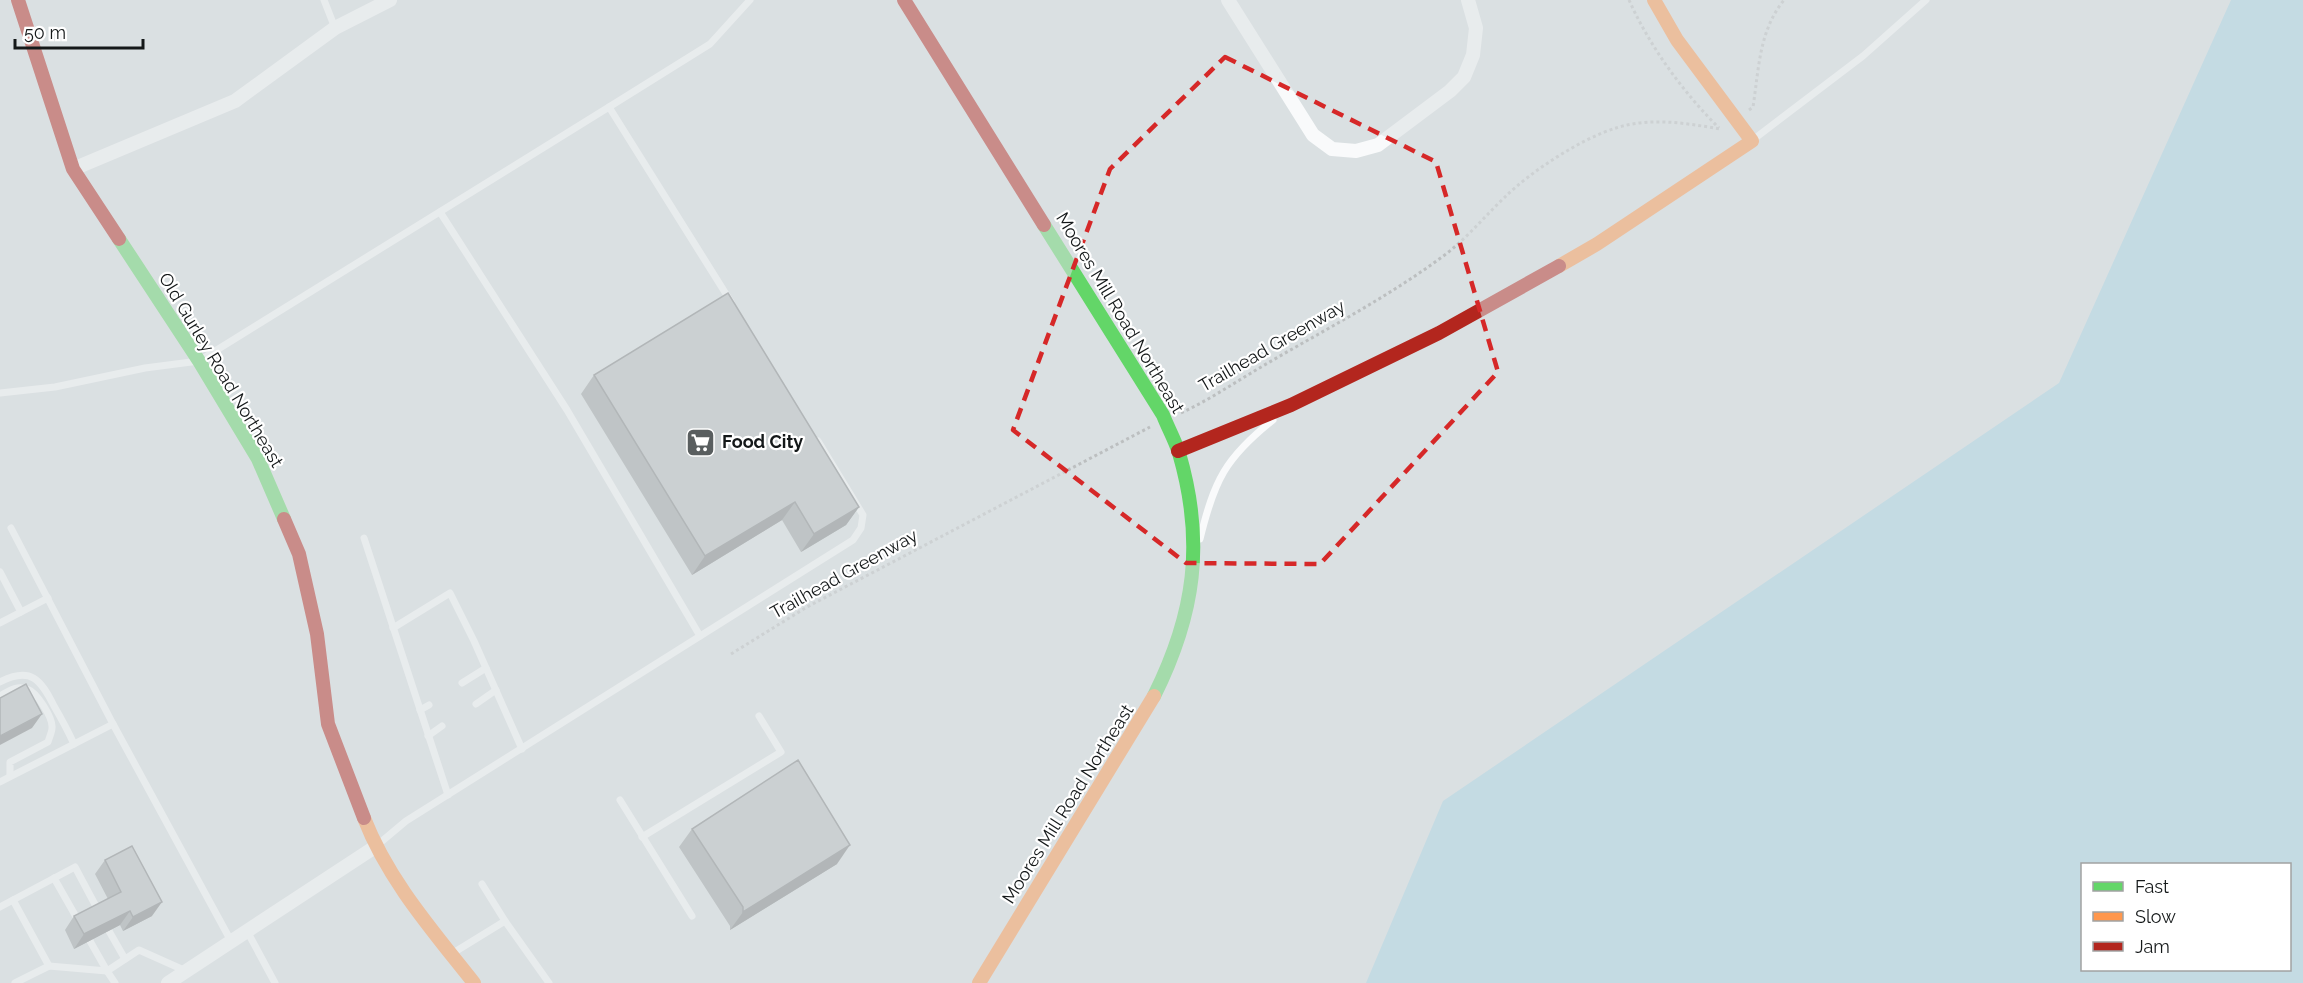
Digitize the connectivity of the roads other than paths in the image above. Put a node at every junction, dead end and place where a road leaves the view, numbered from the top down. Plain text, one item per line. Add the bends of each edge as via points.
1 (18, 0) edge
2 (324, 0) edge
3 (390, 0) edge
4 (750, 0) edge
5 (904, 0) edge
6 (1228, 0) edge
7 (1468, 0) edge
8 (1654, 0) edge
9 (1926, 0) edge
10 (335, 28) junction
11 (609, 107) junction
12 (1752, 141) junction
13 (73, 169) junction
14 (440, 212) junction
15 (735, 308) edge
16 (199, 361) junction
17 (0, 393) edge
18 (1291, 405) junction
19 (817, 438) edge
20 (1178, 451) junction
21 (11, 528) dead end
22 (364, 538) dead end
23 (1195, 562) junction
24 (0, 572) edge
25 (48, 598) junction
26 (21, 612) junction
27 (0, 623) edge
28 (393, 628) junction
29 (700, 636) junction
30 (486, 668) junction
31 (0, 682) edge
32 (462, 684) dead end
33 (496, 690) junction
34 (0, 696) edge
35 (476, 704) dead end
36 (429, 705) dead end
37 (420, 710) junction
38 (759, 716) dead end
39 (113, 724) junction
40 (442, 726) dead end
41 (428, 736) junction
42 (74, 744) junction
43 (522, 749) junction
44 (10, 776) junction
45 (0, 782) edge
46 (448, 795) junction
47 (620, 800) dead end
48 (642, 837) junction
49 (375, 847) junction
50 (54, 878) junction
51 (482, 884) dead end
52 (13, 900) junction
53 (0, 907) edge
54 (99, 912) edge
55 (692, 916) dead end
56 (505, 921) junction
57 (80, 922) edge
58 (109, 931) edge
59 (247, 931) junction
60 (90, 940) edge
61 (231, 941) junction
62 (451, 954) junction
63 (125, 959) junction
64 (49, 966) junction
65 (107, 971) junction
66 (186, 971) junction
67 (15, 983) edge
68 (115, 983) edge
69 (168, 983) edge
70 (275, 983) edge
71 (474, 983) edge
72 (549, 983) edge
73 (978, 983) edge

1 - 13 street, Old Gurley Road Northeast
2 - 10 lane
3 - 10 street
4 - 11 lane via 710,44
5 - 20 street, Moores Mill Road Northeast via 1152,395
6 - 7 street via 1313,135 1332,149 1356,151 1378,145 1464,77 1473,55 1476,28
8 - 12 street via 1677,40
9 - 12 lane via 1863,56
10 - 13 street via 235,101
11 - 14 lane
11 - 15 lane
12 - 18 street via 1597,244 1515,292
13 - 16 street, Old Gurley Road Northeast
14 - 16 lane
14 - 29 lane via 567,410
16 - 17 lane
16 - 49 street, Old Gurley Road Northeast via 258,459 299,554 317,634 328,724
18 - 20 street
18 - 23 lane via 1248,439 1218,479
19 - 29 lane via 863,515 861,528 853,540
20 - 23 street, Moores Mill Road Northeast via 1188,494
21 - 25 lane
22 - 28 lane
23 - 73 street, Moores Mill Road Northeast via 1185,621 1152,701
24 - 26 lane
25 - 26 lane
25 - 39 lane
26 - 27 lane
28 - 30 lane via 450,593
28 - 37 lane
29 - 43 lane
30 - 32 lane
30 - 33 lane
31 - 42 lane via 25,675 42,683
33 - 35 lane
33 - 43 lane
34 - 44 lane via 15,688 28,689 38,696 52,729 48,742 10,762
36 - 37 lane
37 - 41 lane
38 - 48 lane via 781,752
39 - 42 lane
39 - 61 lane
40 - 41 lane
41 - 46 lane
42 - 44 lane
43 - 46 lane
44 - 45 lane
46 - 49 lane via 406,821
47 - 48 lane
48 - 55 lane
49 - 59 street
49 - 62 street, Old Gurley Road Northeast via 411,903
50 - 52 lane
50 - 54 lane via 75,867
50 - 57 lane
51 - 56 lane
52 - 53 lane
52 - 64 lane
56 - 62 lane
56 - 72 lane
58 - 63 lane
59 - 61 street
59 - 70 lane
60 - 65 lane
61 - 66 street
62 - 71 street, Old Gurley Road Northeast
63 - 65 lane
63 - 66 lane via 139,950
64 - 65 lane
64 - 67 lane
65 - 68 lane
66 - 69 street

